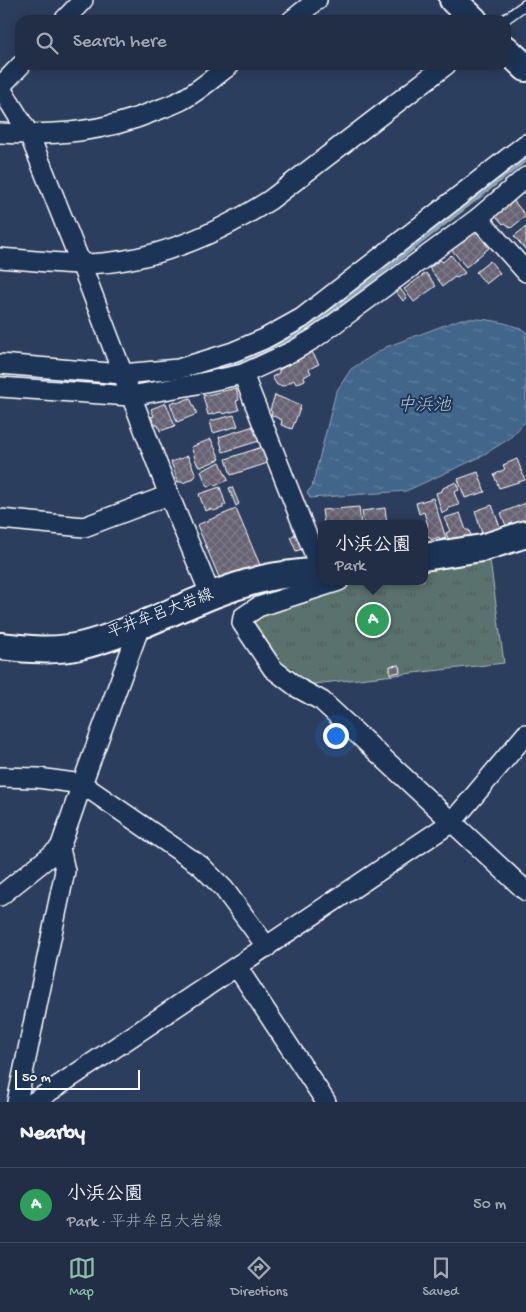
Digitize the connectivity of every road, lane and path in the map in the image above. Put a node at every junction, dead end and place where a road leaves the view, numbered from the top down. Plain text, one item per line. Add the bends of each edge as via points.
1 (83, 0) edge
2 (317, 0) edge
3 (453, 0) edge
4 (526, 4) edge
5 (69, 15) edge
6 (298, 15) edge
7 (469, 15) edge
8 (511, 15) edge
9 (511, 54) edge
10 (526, 68) edge
11 (16, 70) edge
12 (223, 70) edge
13 (439, 70) edge
14 (0, 87) edge
15 (0, 133) edge
16 (29, 134) junction
17 (526, 144) edge
18 (526, 177) edge
19 (478, 218) junction
20 (0, 258) edge
21 (81, 264) junction
22 (526, 272) edge
23 (0, 364) edge
24 (122, 374) junction
25 (243, 374) junction
26 (0, 387) edge
27 (130, 396) junction
28 (169, 495) junction
29 (0, 519) edge
30 (526, 534) edge
31 (428, 556) edge
32 (318, 561) edge
33 (318, 571) edge
34 (326, 585) edge
35 (211, 596) junction
36 (140, 626) junction
37 (0, 646) edge
38 (526, 734) edge
39 (0, 777) edge
40 (82, 784) junction
41 (452, 822) junction
42 (60, 848) junction
43 (526, 891) edge
44 (0, 896) edge
45 (267, 947) junction
46 (237, 967) junction
47 (18, 1102) edge
48 (34, 1102) edge
49 (326, 1102) edge

1 - 5 street
2 - 6 street
3 - 7 main road
4 - 8 lane
9 - 10 main road
11 - 14 street
12 - 16 street via 180,101 136,119 105,128
13 - 21 street via 247,215 178,247 133,259
14 - 16 street
15 - 16 street
16 - 21 street
17 - 24 street via 302,318 264,339 204,362
18 - 19 street
19 - 22 street
19 - 25 street via 314,338
20 - 21 street
21 - 24 street
23 - 24 street
24 - 27 street
25 - 27 street
25 - 32 street
26 - 27 street
27 - 28 street
28 - 29 street via 84,528
28 - 35 street
30 - 31 main road via 482,548
33 - 35 main road, 平井牟呂大岩線 via 258,580
34 - 41 street via 258,606 243,617 242,623 272,669 322,701
35 - 36 main road, 平井牟呂大岩線
36 - 37 main road, 平井牟呂大岩線 via 78,646 36,650
36 - 40 street
38 - 41 street
39 - 40 street
40 - 42 street
40 - 45 street via 201,866 224,889
41 - 43 street
41 - 45 street
42 - 44 street
42 - 47 street via 65,871
45 - 46 street
46 - 48 street
46 - 49 street

